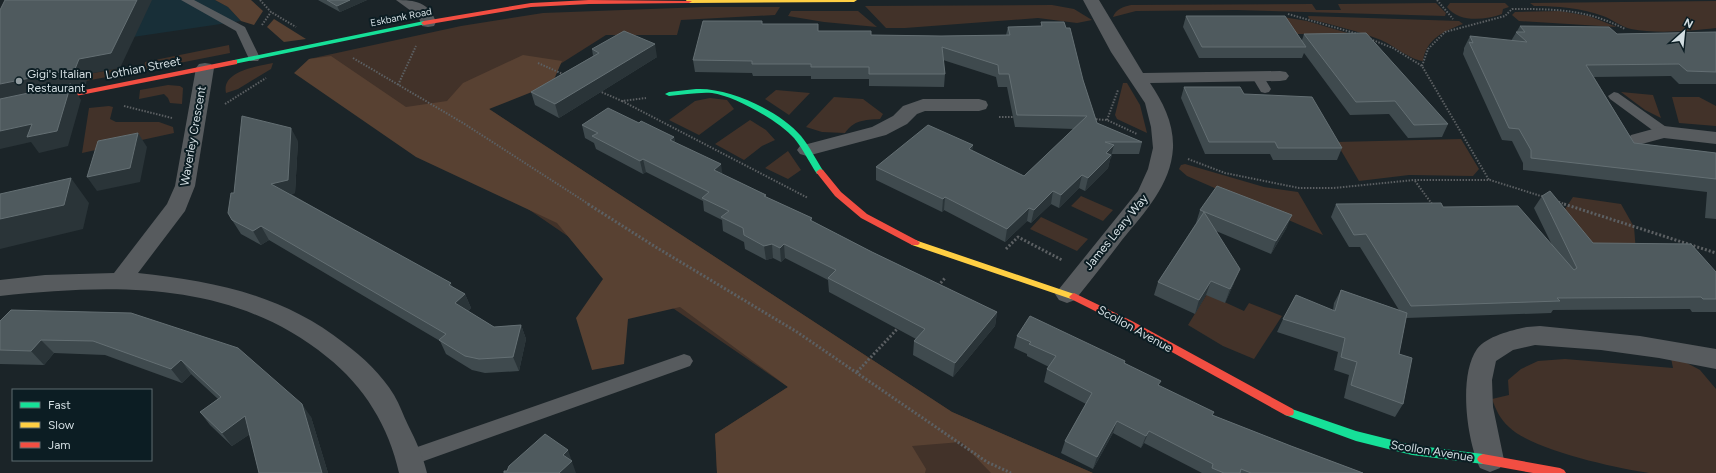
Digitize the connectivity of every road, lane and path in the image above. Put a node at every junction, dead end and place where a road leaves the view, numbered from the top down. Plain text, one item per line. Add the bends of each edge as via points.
1 (186, 0) edge
2 (260, 0) edge
3 (404, 0) edge
4 (854, 0) edge
5 (1091, 0) edge
6 (1437, 0) edge
7 (1288, 14) dead end
8 (1453, 19) dead end
9 (428, 22) junction
10 (297, 28) dead end
11 (1625, 29) dead end
12 (1360, 35) edge
13 (1367, 37) edge
14 (418, 42) dead end
15 (290, 50) joint
16 (348, 55) dead end
17 (254, 58) junction
18 (538, 64) dead end
19 (1422, 66) junction
20 (205, 68) junction
21 (566, 76) edge
22 (1280, 76) dead end
23 (1138, 78) junction
24 (398, 85) junction
25 (594, 88) edge
26 (669, 94) joint
27 (1614, 96) dead end
28 (622, 101) junction
29 (979, 105) joint
30 (0, 108) edge
31 (1017, 117) edge
32 (1092, 119) edge
33 (1664, 132) junction
34 (1716, 138) edge
35 (1638, 139) dead end
36 (1163, 148) junction
37 (807, 150) junction
38 (1414, 180) junction
39 (1490, 180) junction
40 (838, 194) junction
41 (1432, 205) edge
42 (1716, 252) edge
43 (963, 259) junction
44 (989, 267) junction
45 (1085, 271) junction
46 (121, 280) junction
47 (937, 287) edge
48 (0, 288) edge
49 (1067, 294) junction
50 (905, 321) edge
51 (1716, 359) edge
52 (684, 361) dead end
53 (857, 372) junction
54 (1490, 460) junction
55 (412, 465) edge
56 (1011, 473) edge
57 (1560, 473) edge

1 - 17 lane via 241,29
2 - 10 path via 271,12
3 - 9 street via 426,14
4 - 9 main road, Eskbank Road via 563,3 494,10
5 - 23 street, James Leary Way
6 - 8 path
7 - 12 path
9 - 15 main road, Eskbank Road
11 - 19 path via 1599,17 1578,12 1555,8 1512,9 1506,16 1445,32 1428,49
13 - 19 path via 1393,48
14 - 24 path
15 - 17 main road, Lothian Street
16 - 24 path
17 - 20 main road, Lothian Street
18 - 21 path
19 - 39 path
20 - 30 main road, Lothian Street
20 - 46 street, Waverley Crescent via 185,186 177,206
22 - 23 street via 1262,83
23 - 36 street, James Leary Way via 1154,103 1161,127
24 - 53 path via 463,123
25 - 28 path
26 - 28 path
26 - 37 main road, Scollon Avenue via 710,91 731,96 759,109 789,128
27 - 33 lane
28 - 40 path via 810,198
29 - 31 path via 994,117
29 - 37 street via 923,105 910,110 900,120 879,131
32 - 36 path via 1107,120
33 - 34 street
33 - 35 street
36 - 38 path via 1225,174 1299,188 1334,188
36 - 45 street, James Leary Way via 1148,193
37 - 40 main road, Scollon Avenue via 819,171
38 - 39 path
38 - 41 path
39 - 42 path
40 - 43 main road, Scollon Avenue via 864,216 910,241
43 - 44 main road, Scollon Avenue
43 - 47 path
44 - 45 path via 1018,237
44 - 49 main road, Scollon Avenue
45 - 49 street, James Leary Way
46 - 48 street
46 - 55 street via 205,290 242,299 277,312 308,329 337,349 362,374 384,402
49 - 54 main road, Scollon Avenue via 1105,311 1295,415 1356,436 1412,450
50 - 53 path
51 - 54 street, Scollon Avenue via 1591,340 1528,336 1504,344 1487,355 1477,391
52 - 55 lane
53 - 56 path via 987,462
54 - 57 main road, Scollon Avenue

